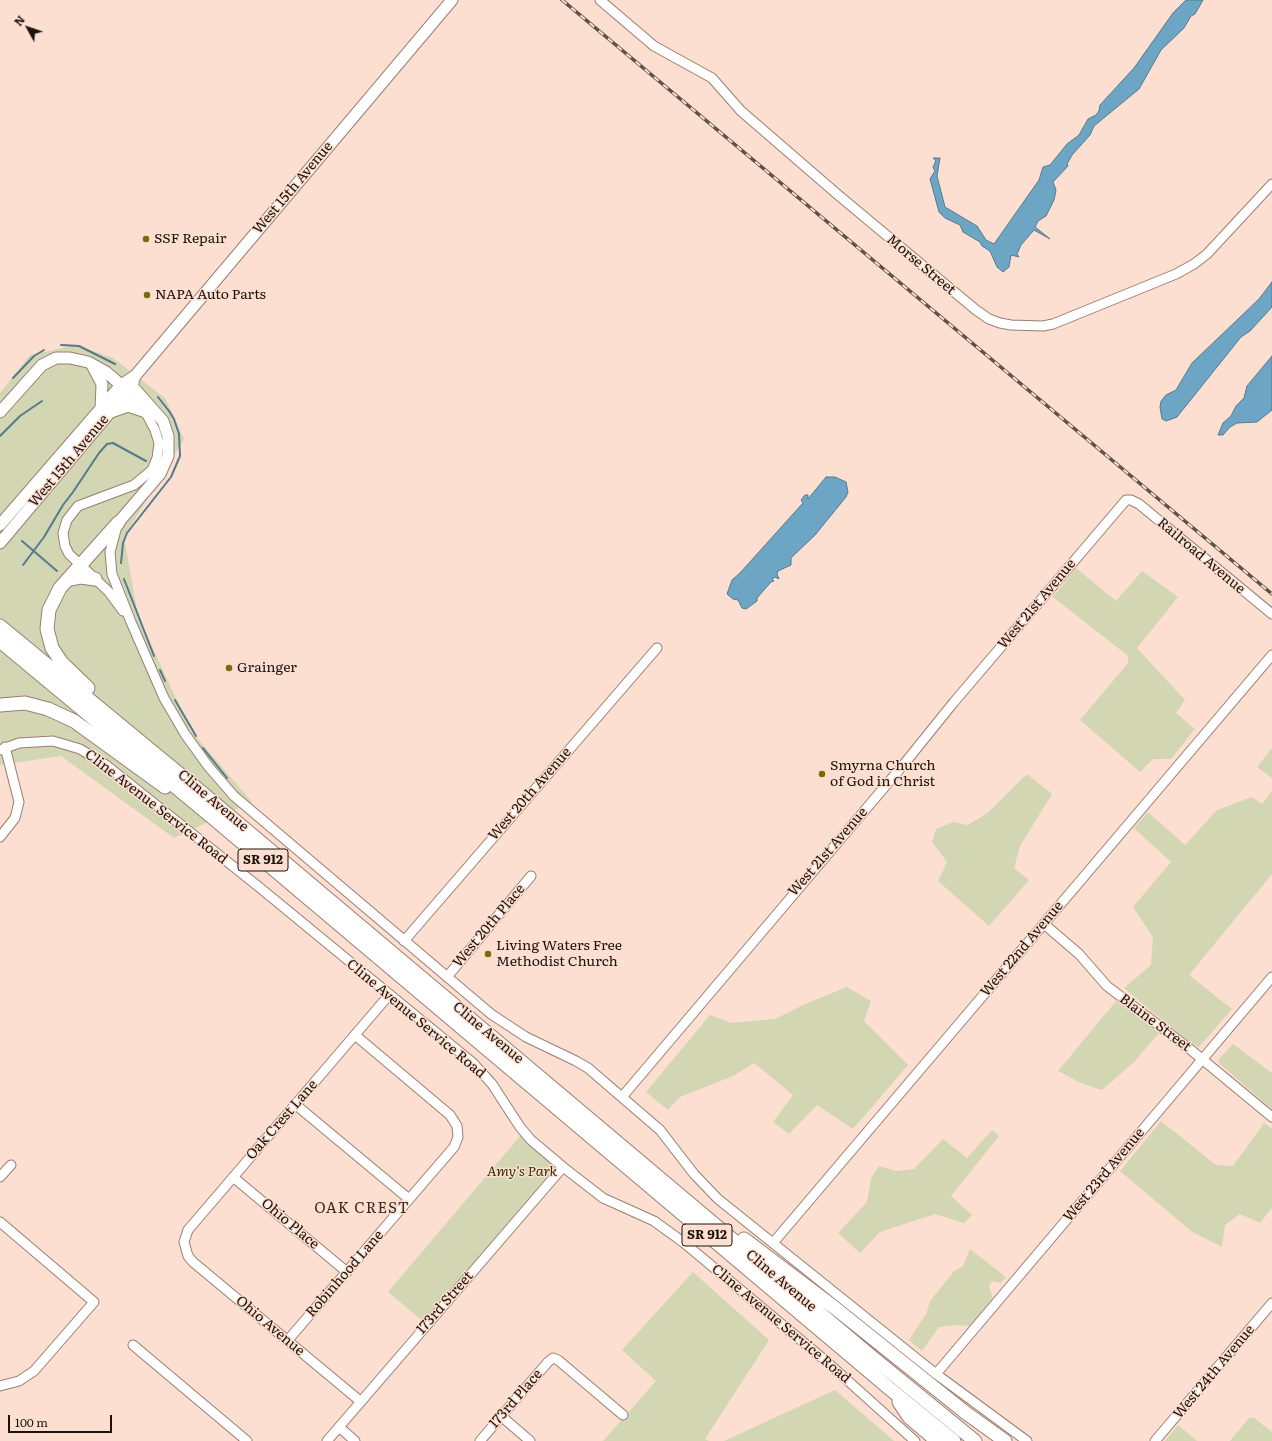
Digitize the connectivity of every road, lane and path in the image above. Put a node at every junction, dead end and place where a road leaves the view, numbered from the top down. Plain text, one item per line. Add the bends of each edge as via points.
1 (452, 0) edge
2 (600, 0) edge
3 (1272, 184) edge
4 (92, 364) junction
5 (128, 385) junction
6 (2, 409) edge
7 (106, 410) junction
8 (143, 411) junction
9 (1129, 500) joint
10 (118, 523) junction
11 (0, 525) edge
12 (0, 543) edge
13 (80, 566) junction
14 (95, 579) junction
15 (67, 580) junction
16 (1272, 614) edge
17 (131, 622) junction
18 (0, 626) edge
19 (0, 641) edge
20 (657, 648) dead end
21 (1272, 655) edge
22 (0, 704) edge
23 (3, 748) edge
24 (194, 786) junction
25 (213, 818) junction
26 (0, 837) edge
27 (531, 876) dead end
28 (1044, 924) junction
29 (404, 941) junction
30 (447, 977) junction
31 (1272, 977) edge
32 (389, 995) junction
33 (355, 1035) junction
34 (1203, 1059) junction
35 (622, 1097) junction
36 (296, 1105) junction
37 (1272, 1117) edge
38 (11, 1165) dead end
39 (563, 1167) junction
40 (0, 1177) edge
41 (233, 1177) junction
42 (409, 1199) junction
43 (0, 1222) edge
44 (717, 1227) junction
45 (773, 1243) junction
46 (184, 1248) joint
47 (347, 1272) junction
48 (1272, 1303) edge
49 (288, 1340) junction
50 (132, 1345) dead end
51 (936, 1374) junction
52 (0, 1386) edge
53 (890, 1389) junction
54 (360, 1401) junction
55 (623, 1415) dead end
56 (501, 1416) junction
57 (339, 1427) junction
58 (247, 1441) edge
59 (327, 1441) edge
60 (355, 1441) edge
61 (480, 1441) edge
62 (530, 1441) edge
63 (915, 1441) edge
64 (937, 1441) edge
65 (954, 1441) edge
66 (975, 1441) edge
67 (1005, 1441) edge
68 (1027, 1441) edge
69 (1155, 1441) edge

1 - 5 main road, West 15th Avenue
2 - 3 street, Morse Street via 654,46 712,78 741,111 837,194 976,310 1000,323 1035,326 1053,324 1176,274 1207,254
4 - 5 main road
4 - 6 main road via 70,358 50,360 35,371
4 - 7 main road via 102,384
5 - 7 main road, West 15th Avenue
5 - 8 street, Cline Avenue
5 - 10 main road, Cline Avenue via 163,421 168,436 168,456 160,474
7 - 8 main road via 128,406
7 - 11 main road, West 15th Avenue
7 - 12 main road, West 15th Avenue
8 - 13 street, Cline Avenue via 155,430 159,443 157,458 152,470 134,485 88,501 78,506 71,514 63,538 67,550
9 - 16 street, Railroad Avenue via 1139,504
9 - 35 street, West 21st Avenue via 1122,503 1085,546
10 - 13 highway
10 - 17 street, Cline Avenue via 110,552 112,574
13 - 14 street, Cline Avenue
13 - 15 highway
14 - 15 highway via 81,577
14 - 17 street, Cline Avenue via 109,592
15 - 24 highway via 56,594 49,610 47,629 54,652 68,669
17 - 29 street, Cline Avenue via 184,734 218,779 281,837
18 - 24 highway, Cline Avenue / SR 912
19 - 25 highway, Cline Avenue / SR 912
20 - 29 street, West 20th Avenue
21 - 28 street, West 22nd Avenue
22 - 25 highway via 25,703 48,709 74,721 155,781
23 - 26 street via 19,802 15,818
23 - 32 street, Cline Avenue Service Road via 30,741 53,741 80,748 92,755 259,887
24 - 44 highway, Cline Avenue / SR 912
25 - 53 highway, Cline Avenue / SR 912
27 - 30 street, West 20th Place
28 - 34 street, Blaine Street via 1079,954 1107,986
28 - 45 street, West 22nd Avenue
29 - 30 street, Cline Avenue
30 - 35 street, Cline Avenue via 514,1030 583,1065
31 - 34 street, West 23rd Avenue
32 - 33 street, Oak Crest Lane
32 - 39 street, Cline Avenue Service Road via 484,1073 520,1127 531,1140
33 - 36 street, Oak Crest Lane
33 - 42 street, Robinhood Lane via 450,1115 458,1132 454,1147
34 - 37 street, Blaine Street
34 - 51 street, West 23rd Avenue
35 - 45 street, Cline Avenue via 660,1130 708,1189
36 - 41 street, Oak Crest Lane
36 - 42 street
38 - 40 street
39 - 54 street, 173rd Street
39 - 63 street, Cline Avenue Service Road via 603,1198 654,1221 683,1242 827,1362
41 - 46 street, Oak Crest Lane via 188,1230
41 - 47 street, Ohio Place
42 - 47 street, Robinhood Lane
43 - 52 street via 94,1302 34,1371 19,1381
44 - 66 highway, Cline Avenue / SR 912
44 - 67 highway via 746,1240
45 - 51 street, Cline Avenue
46 - 49 street, Ohio Avenue via 193,1262
47 - 49 street, Robinhood Lane
48 - 69 street, West 24th Avenue
49 - 54 street, Ohio Avenue
50 - 58 street
51 - 68 street, Cline Avenue
53 - 64 highway via 909,1417
53 - 65 highway, Cline Avenue / SR 912
54 - 57 street, 173rd Street
55 - 56 street, 173rd Place via 553,1358
56 - 61 street, 173rd Place
56 - 62 street
57 - 59 street, 173rd Street
57 - 60 street

